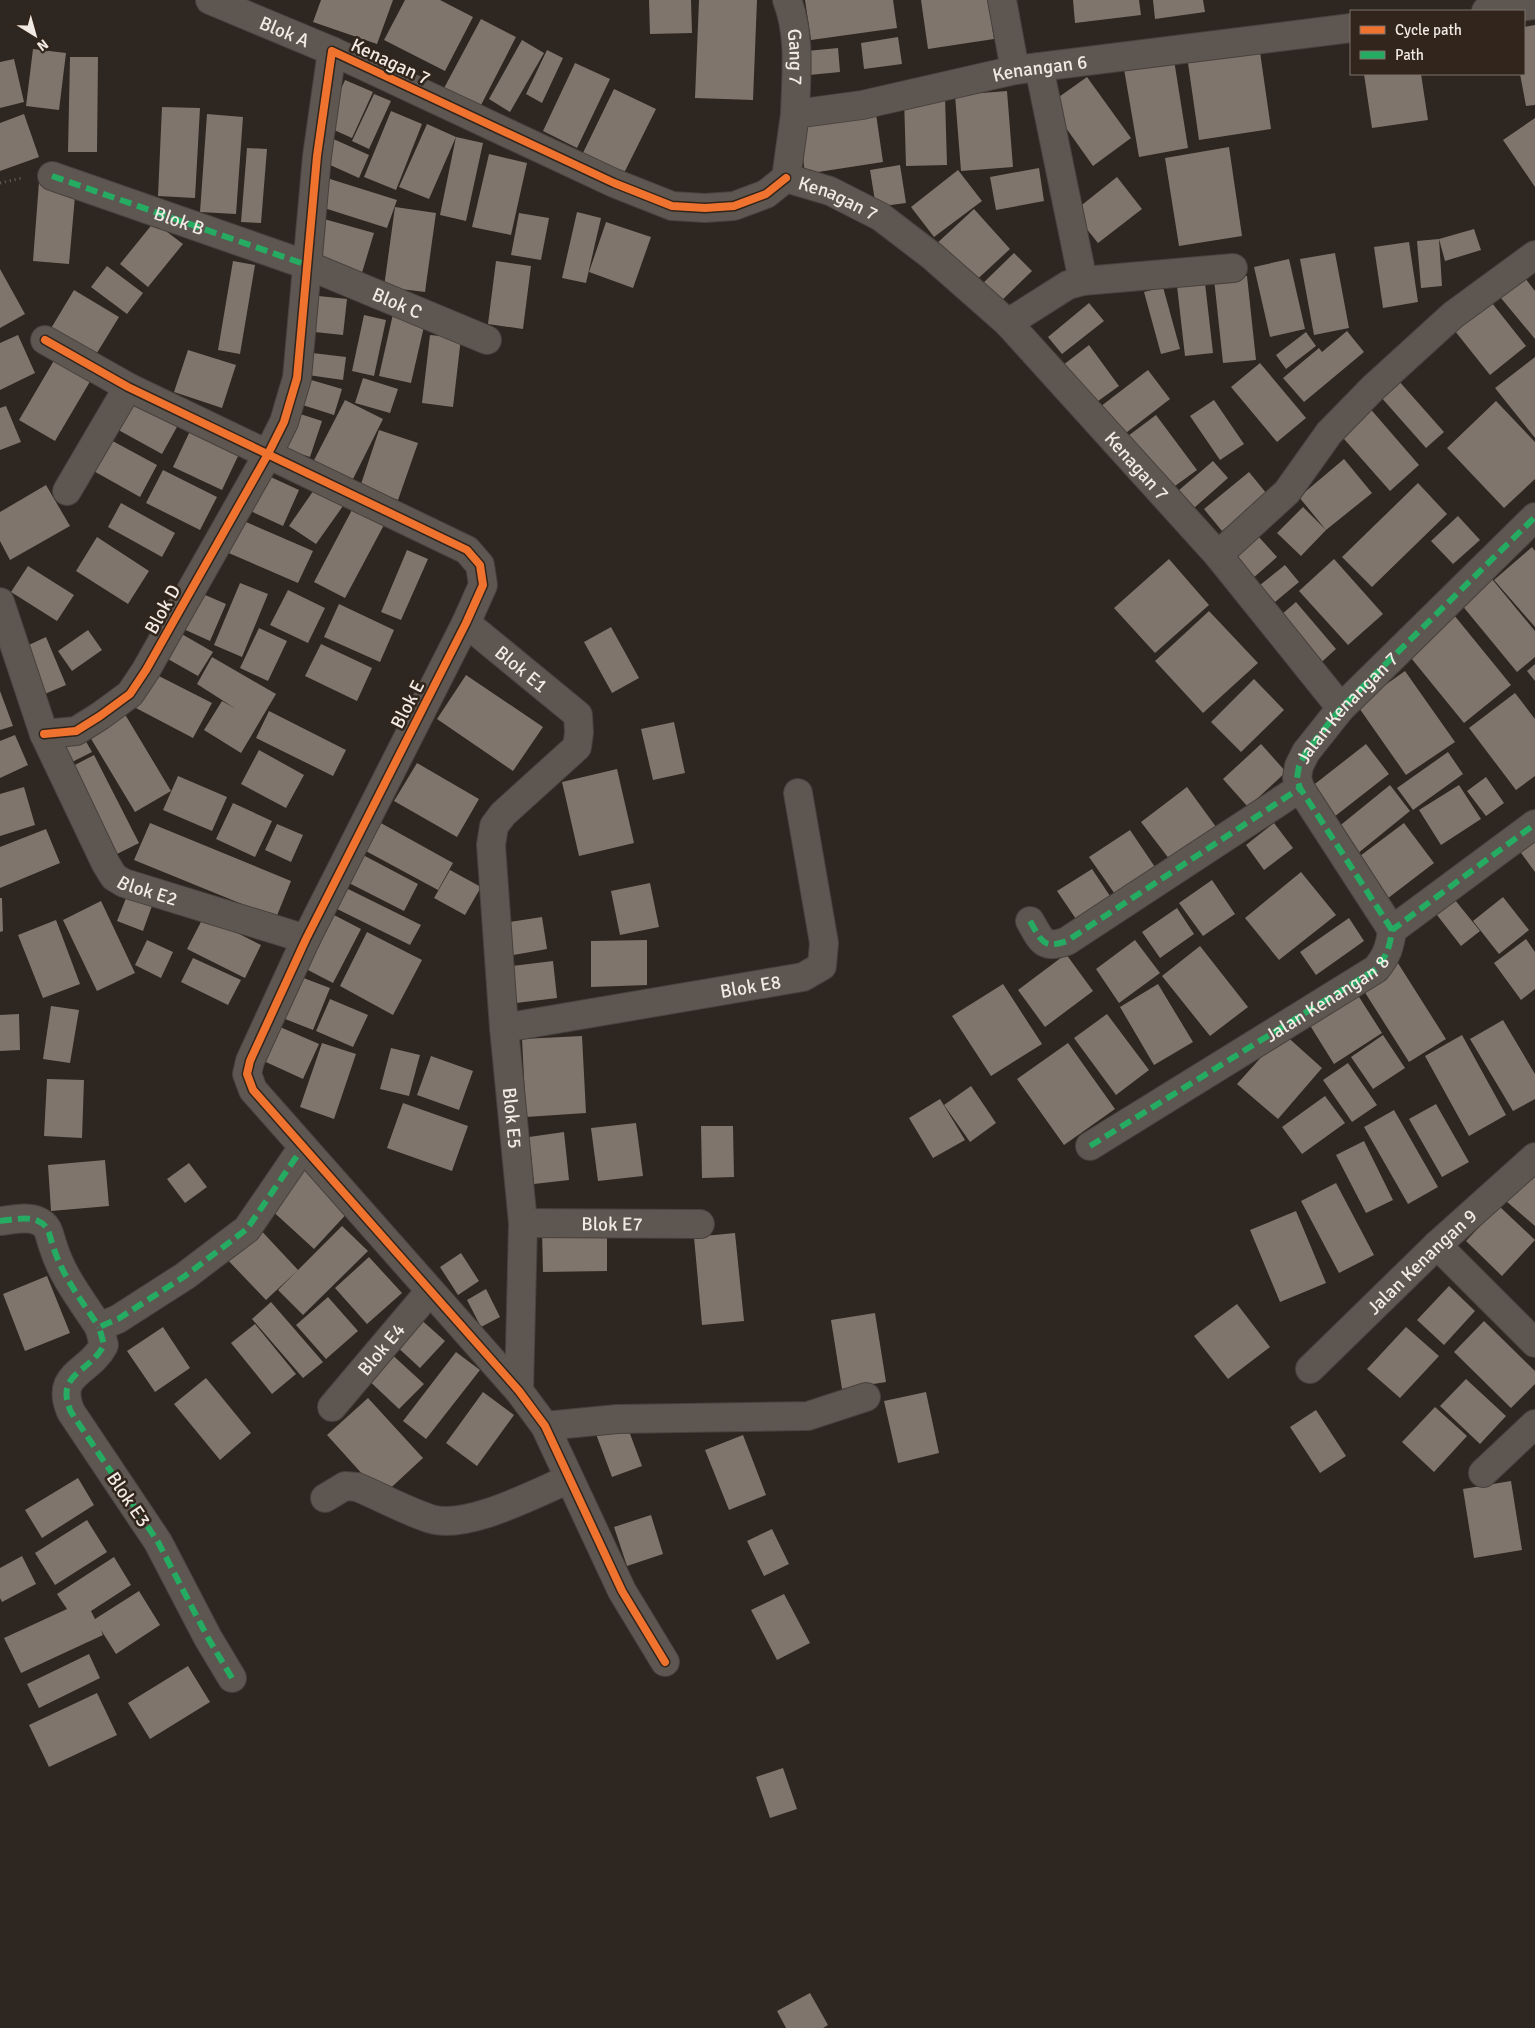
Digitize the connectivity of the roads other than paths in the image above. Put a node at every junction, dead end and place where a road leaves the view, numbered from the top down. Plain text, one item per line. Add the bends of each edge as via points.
1 (210, 0) edge
2 (787, 0) edge
3 (1002, 0) edge
4 (1535, 5) edge
5 (1494, 10) edge
6 (1350, 28) edge
7 (332, 51) junction
8 (1027, 69) junction
9 (795, 114) junction
10 (52, 176) dead end
11 (786, 178) junction
12 (1535, 255) edge
13 (307, 265) junction
14 (1233, 268) dead end
15 (1083, 281) junction
16 (1008, 323) junction
17 (45, 340) dead end
18 (487, 340) dead end
19 (128, 387) junction
20 (268, 454) junction
21 (67, 491) dead end
22 (1535, 517) edge
23 (1218, 555) junction
24 (0, 602) edge
25 (466, 623) junction
26 (1341, 708) junction
27 (44, 734) junction
28 (1300, 788) junction
29 (798, 793) dead end
30 (1535, 824) edge
31 (491, 844) joint
32 (1030, 921) dead end
33 (1392, 930) junction
34 (306, 939) junction
35 (504, 1028) junction
36 (1090, 1146) dead end
37 (303, 1147) junction
38 (1535, 1157) edge
39 (0, 1221) edge
40 (523, 1223) junction
41 (700, 1224) dead end
42 (1437, 1245) junction
43 (430, 1291) junction
44 (98, 1327) junction
45 (1535, 1344) edge
46 (1310, 1369) dead end
47 (519, 1391) junction
48 (866, 1397) dead end
49 (332, 1407) dead end
50 (1535, 1424) edge
51 (545, 1426) junction
52 (1483, 1473) dead end
53 (569, 1479) junction
54 (325, 1498) dead end
55 (665, 1662) dead end
56 (232, 1678) dead end

1 - 7 street, Blok A
2 - 9 street, Gang 7 via 794,17 797,58
3 - 8 street
4 - 5 street
6 - 8 street, Kenangan 6
7 - 11 street, Kenagan 7 via 614,183 672,206 734,206 766,194
7 - 13 street, Kenagan 7 via 317,156
8 - 9 street, Kenangan 6 via 862,105
8 - 15 street
9 - 11 street
10 - 13 street, Blok B
11 - 16 street, Kenagan 7 via 830,191 880,217 932,256
12 - 23 street via 1453,315 1374,387 1329,433 1287,492
13 - 18 street, Blok C
13 - 20 street, Kenagan 7 via 297,378 284,422
14 - 15 street
15 - 16 street via 1068,285
16 - 23 street, Kenagan 7
17 - 19 street, Blok E
19 - 20 street, Blok E
19 - 21 street
20 - 25 street, Blok E via 466,550 480,565 484,585
20 - 27 street, Blok D via 130,694 76,731
22 - 26 street, Jalan Kenangan 7
23 - 26 street, Kenagan 7
24 - 27 street
25 - 31 street, Blok E1 via 578,715 576,747 503,814 494,826
25 - 34 street, Blok E
26 - 28 street, Jalan Kenangan 7 via 1306,752 1297,778
27 - 34 street, Blok E2 via 114,878
28 - 32 street via 1067,941 1054,946 1043,942
28 - 33 street, Jalan Kenangan 7
29 - 35 street, Blok E8 via 824,943 822,966 803,977
30 - 33 street, Jalan Kenangan 8
31 - 35 street, Blok E5
33 - 36 street, Jalan Kenangan 8 via 1387,956 1376,969
34 - 37 street, Blok E via 247,1074 253,1090
35 - 40 street, Blok E5
37 - 43 street
37 - 44 street via 247,1229 185,1276 118,1319
38 - 42 street, Jalan Kenangan 9
39 - 44 street, Blok E3 via 24,1219 44,1224 63,1272
40 - 41 street, Blok E7
40 - 47 street, Blok E5
42 - 45 street
42 - 46 street, Jalan Kenangan 9
43 - 47 street
43 - 49 street, Blok E4
44 - 56 street, Blok E3 via 104,1344 99,1354 71,1379 66,1389 66,1400 158,1542
47 - 51 street
48 - 51 street via 808,1416 617,1419
50 - 52 street
51 - 53 street
53 - 54 street via 508,1506 457,1521 432,1519 357,1487 345,1486
53 - 55 street via 622,1591

